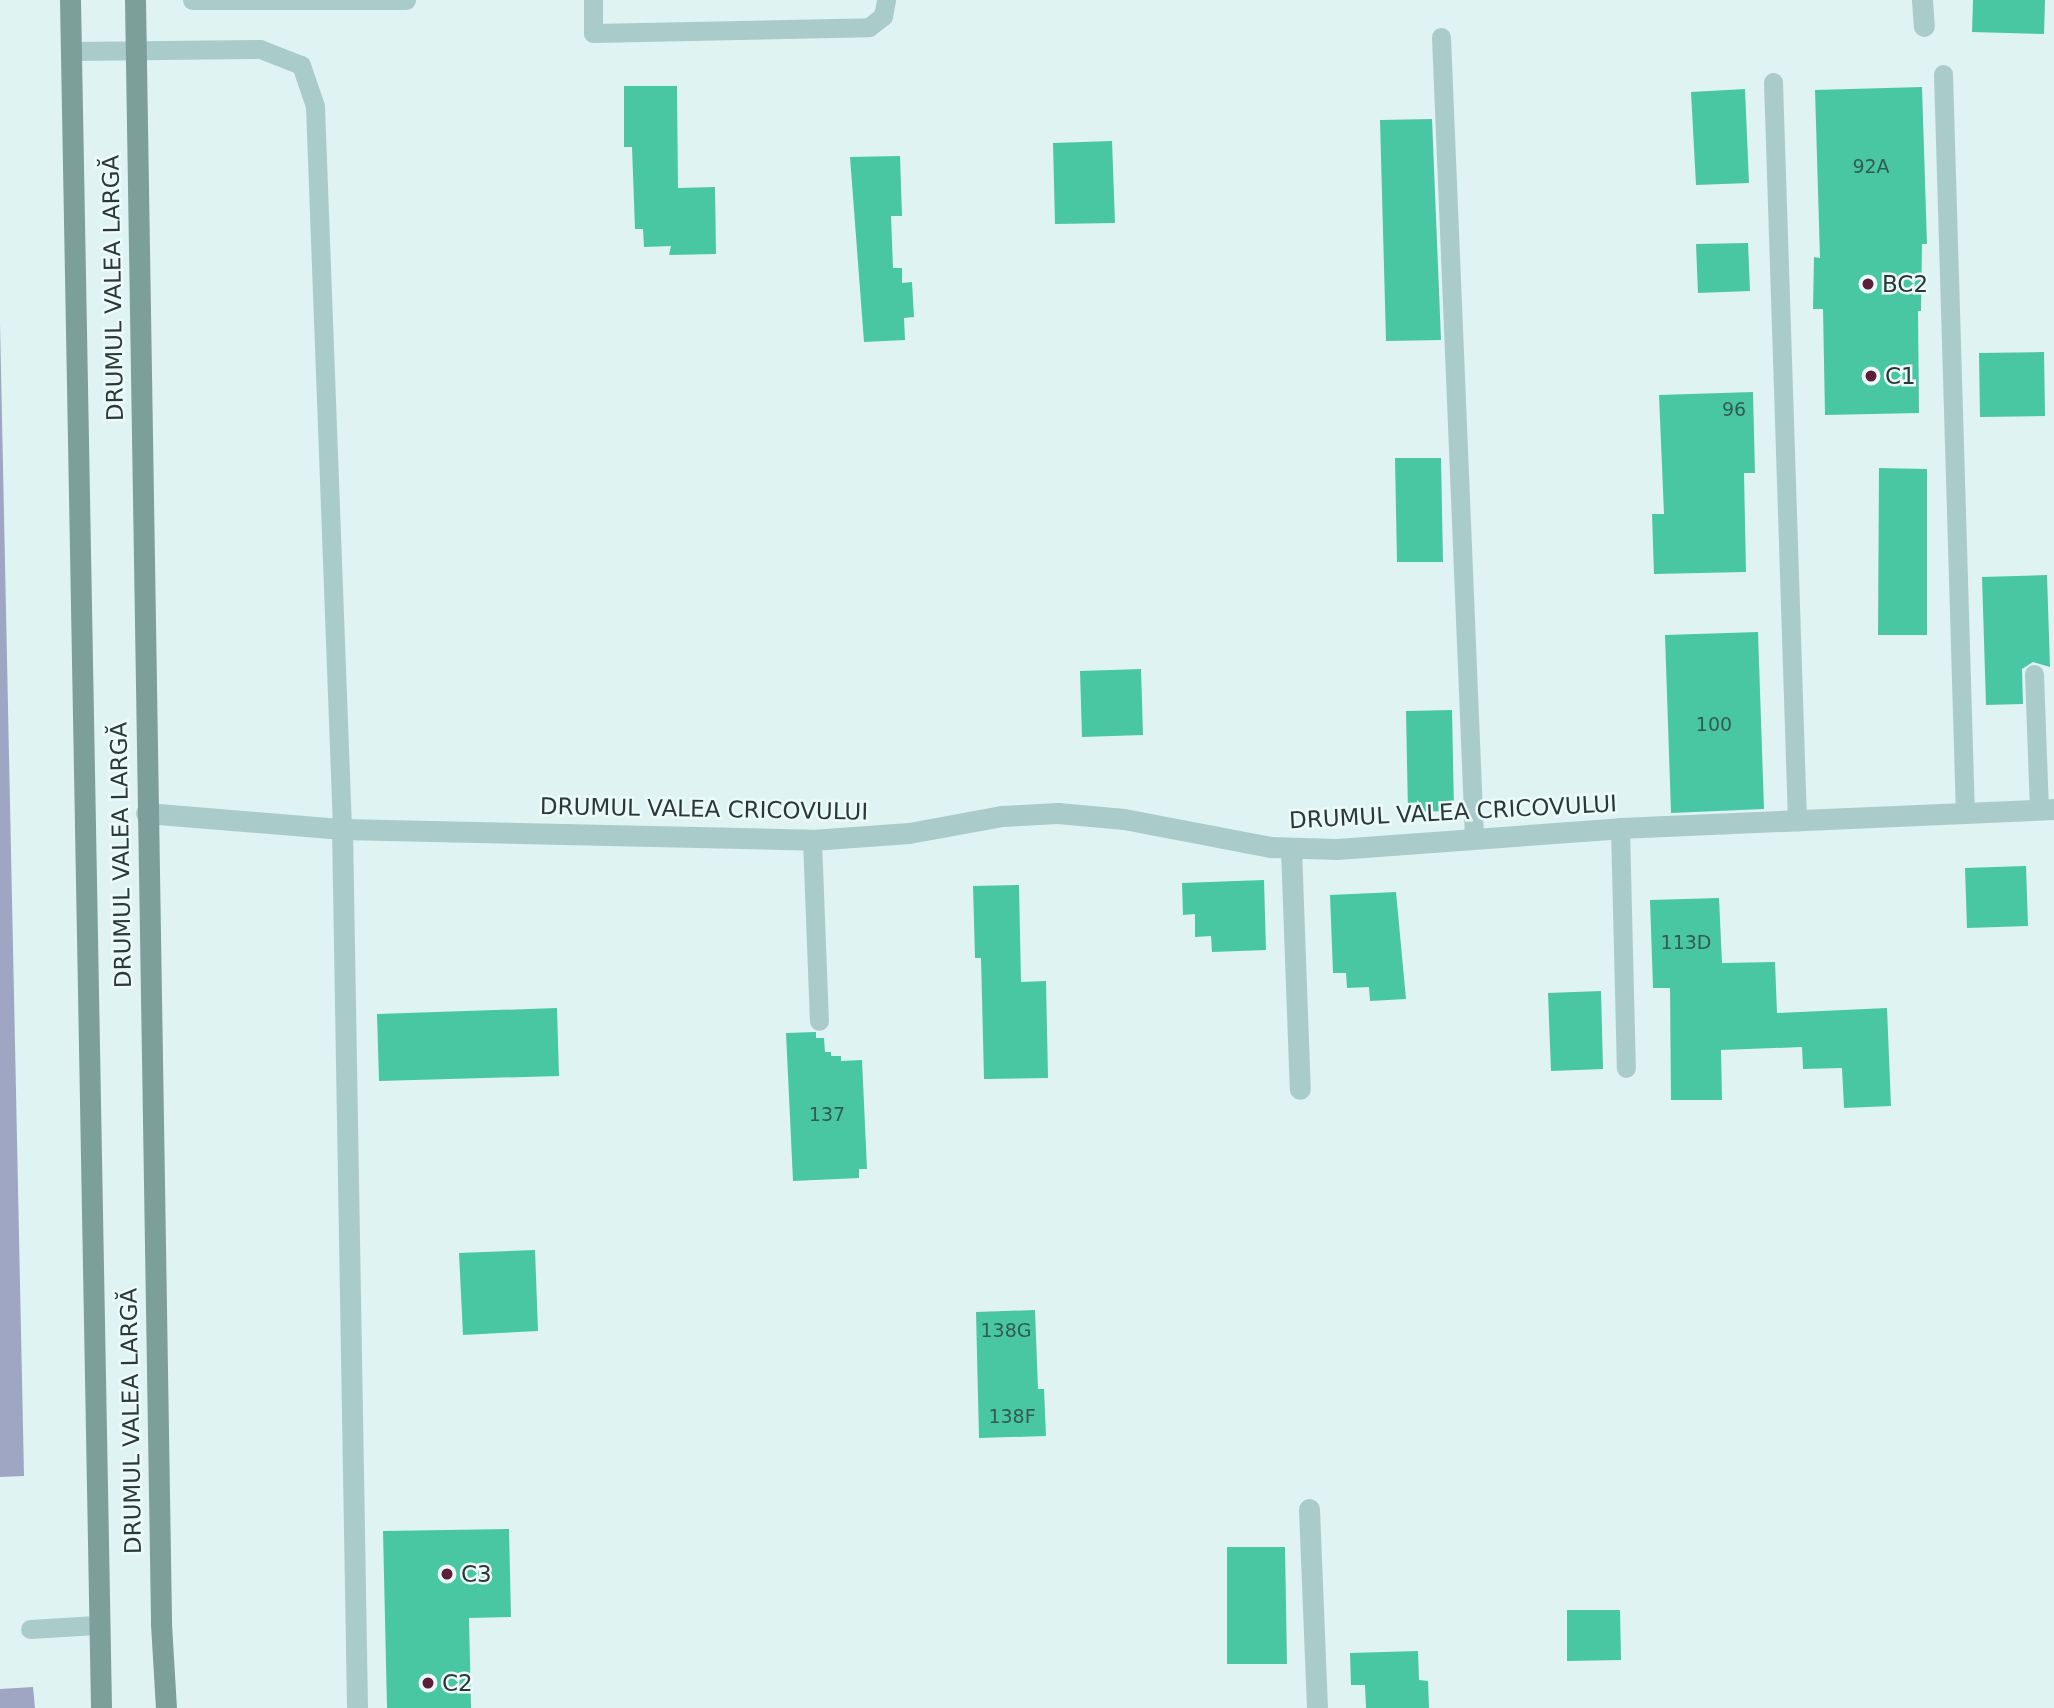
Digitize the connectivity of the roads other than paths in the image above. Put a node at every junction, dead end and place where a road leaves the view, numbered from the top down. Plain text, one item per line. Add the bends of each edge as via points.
1 (70, 0) edge
2 (135, 0) edge
3 (192, 0) edge
4 (406, 0) edge
5 (593, 0) edge
6 (886, 0) edge
7 (1922, 0) edge
8 (1924, 26) dead end
9 (1441, 37) dead end
10 (136, 50) junction
11 (71, 51) junction
12 (1943, 74) dead end
13 (1773, 82) dead end
14 (2034, 674) dead end
15 (2046, 809) edge
16 (146, 813) junction
17 (1965, 814) junction
18 (1797, 822) junction
19 (1620, 828) junction
20 (342, 829) junction
21 (1474, 838) junction
22 (812, 840) junction
23 (1291, 849) junction
24 (819, 1021) dead end
25 (1626, 1068) dead end
26 (1300, 1089) dead end
27 (1309, 1510) dead end
28 (96, 1625) junction
29 (30, 1629) dead end
30 (101, 1708) edge
31 (166, 1708) edge
32 (357, 1708) edge
33 (1317, 1708) edge

1 - 11 main road, DRUMUL VALEA LARGĂ
2 - 10 main road, DRUMUL VALEA LARGĂ
3 - 4 lane
5 - 6 lane via 593,33 869,27 883,16
7 - 8 street
9 - 21 lane
10 - 11 lane
10 - 16 main road, DRUMUL VALEA LARGĂ
10 - 20 lane via 260,49 301,65 316,106
11 - 28 main road, DRUMUL VALEA LARGĂ
12 - 17 lane
13 - 18 lane
14 - 15 lane
15 - 17 street, DRUMUL VALEA CRICOVULUI
16 - 20 street, DRUMUL VALEA CRICOVULUI
16 - 31 main road, DRUMUL VALEA LARGĂ
17 - 18 street, DRUMUL VALEA CRICOVULUI
18 - 19 street, DRUMUL VALEA CRICOVULUI
19 - 21 street, DRUMUL VALEA CRICOVULUI
19 - 25 lane
20 - 22 street, DRUMUL VALEA CRICOVULUI
20 - 32 street
21 - 23 street, DRUMUL VALEA CRICOVULUI
22 - 23 street, DRUMUL VALEA CRICOVULUI via 921,832 1002,816 1058,813 1124,819
22 - 24 lane
23 - 26 street
27 - 33 street
28 - 29 lane
28 - 30 main road, DRUMUL VALEA LARGĂ

